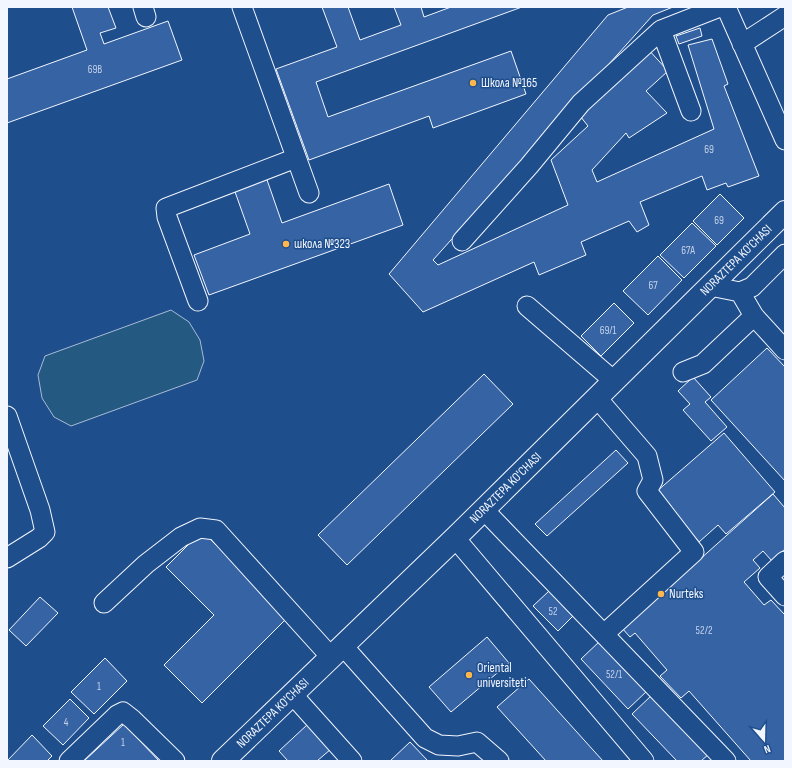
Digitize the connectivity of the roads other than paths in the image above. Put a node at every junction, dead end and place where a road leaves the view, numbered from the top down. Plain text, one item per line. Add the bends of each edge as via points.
1 (242, 7) edge
2 (720, 7) edge
3 (726, 7) edge
4 (785, 16) edge
5 (661, 30) junction
6 (742, 44) junction
7 (691, 111) dead end
8 (785, 140) edge
9 (296, 158) junction
10 (309, 193) dead end
11 (785, 212) edge
12 (462, 242) dead end
13 (785, 254) edge
14 (710, 286) junction
15 (740, 292) junction
16 (198, 300) dead end
17 (527, 306) dead end
18 (754, 316) junction
19 (785, 350) edge
20 (683, 372) dead end
21 (614, 381) junction
22 (597, 398) junction
23 (7, 416) edge
24 (483, 510) junction
25 (455, 538) junction
26 (7, 558) edge
27 (785, 561) edge
28 (785, 596) edge
29 (104, 603) dead end
30 (604, 634) junction
31 (337, 651) junction
32 (292, 694) junction
33 (69, 761) edge
34 (175, 761) edge
35 (223, 761) edge
36 (352, 761) edge
37 (499, 761) edge
38 (644, 761) edge
39 (726, 761) edge

1 - 9 street
2 - 5 street
3 - 6 street
4 - 6 street
5 - 7 street
5 - 12 street via 581,103
6 - 8 street
9 - 10 street
9 - 16 street via 166,208 167,217
11 - 14 main road, NORAZTEPA KO'CHASI
13 - 15 street via 752,287
14 - 15 street
14 - 21 main road, NORAZTEPA KO'CHASI
15 - 18 street
17 - 21 street
18 - 19 street
18 - 20 street via 702,364
21 - 22 main road, NORAZTEPA KO'CHASI
22 - 24 main road, NORAZTEPA KO'CHASI
22 - 30 street via 647,456 653,480 647,491 694,552
23 - 26 street via 40,510 45,532 40,538
24 - 25 main road, NORAZTEPA KO'CHASI
24 - 30 street
25 - 31 main road, NORAZTEPA KO'CHASI
25 - 38 street
27 - 28 street via 768,577
29 - 31 street via 146,564 181,537 200,528 216,530
30 - 39 street
31 - 32 main road, NORAZTEPA KO'CHASI
31 - 37 street via 425,738 439,745 458,746 477,742
32 - 35 main road, NORAZTEPA KO'CHASI
32 - 36 street
33 - 34 street via 122,712

